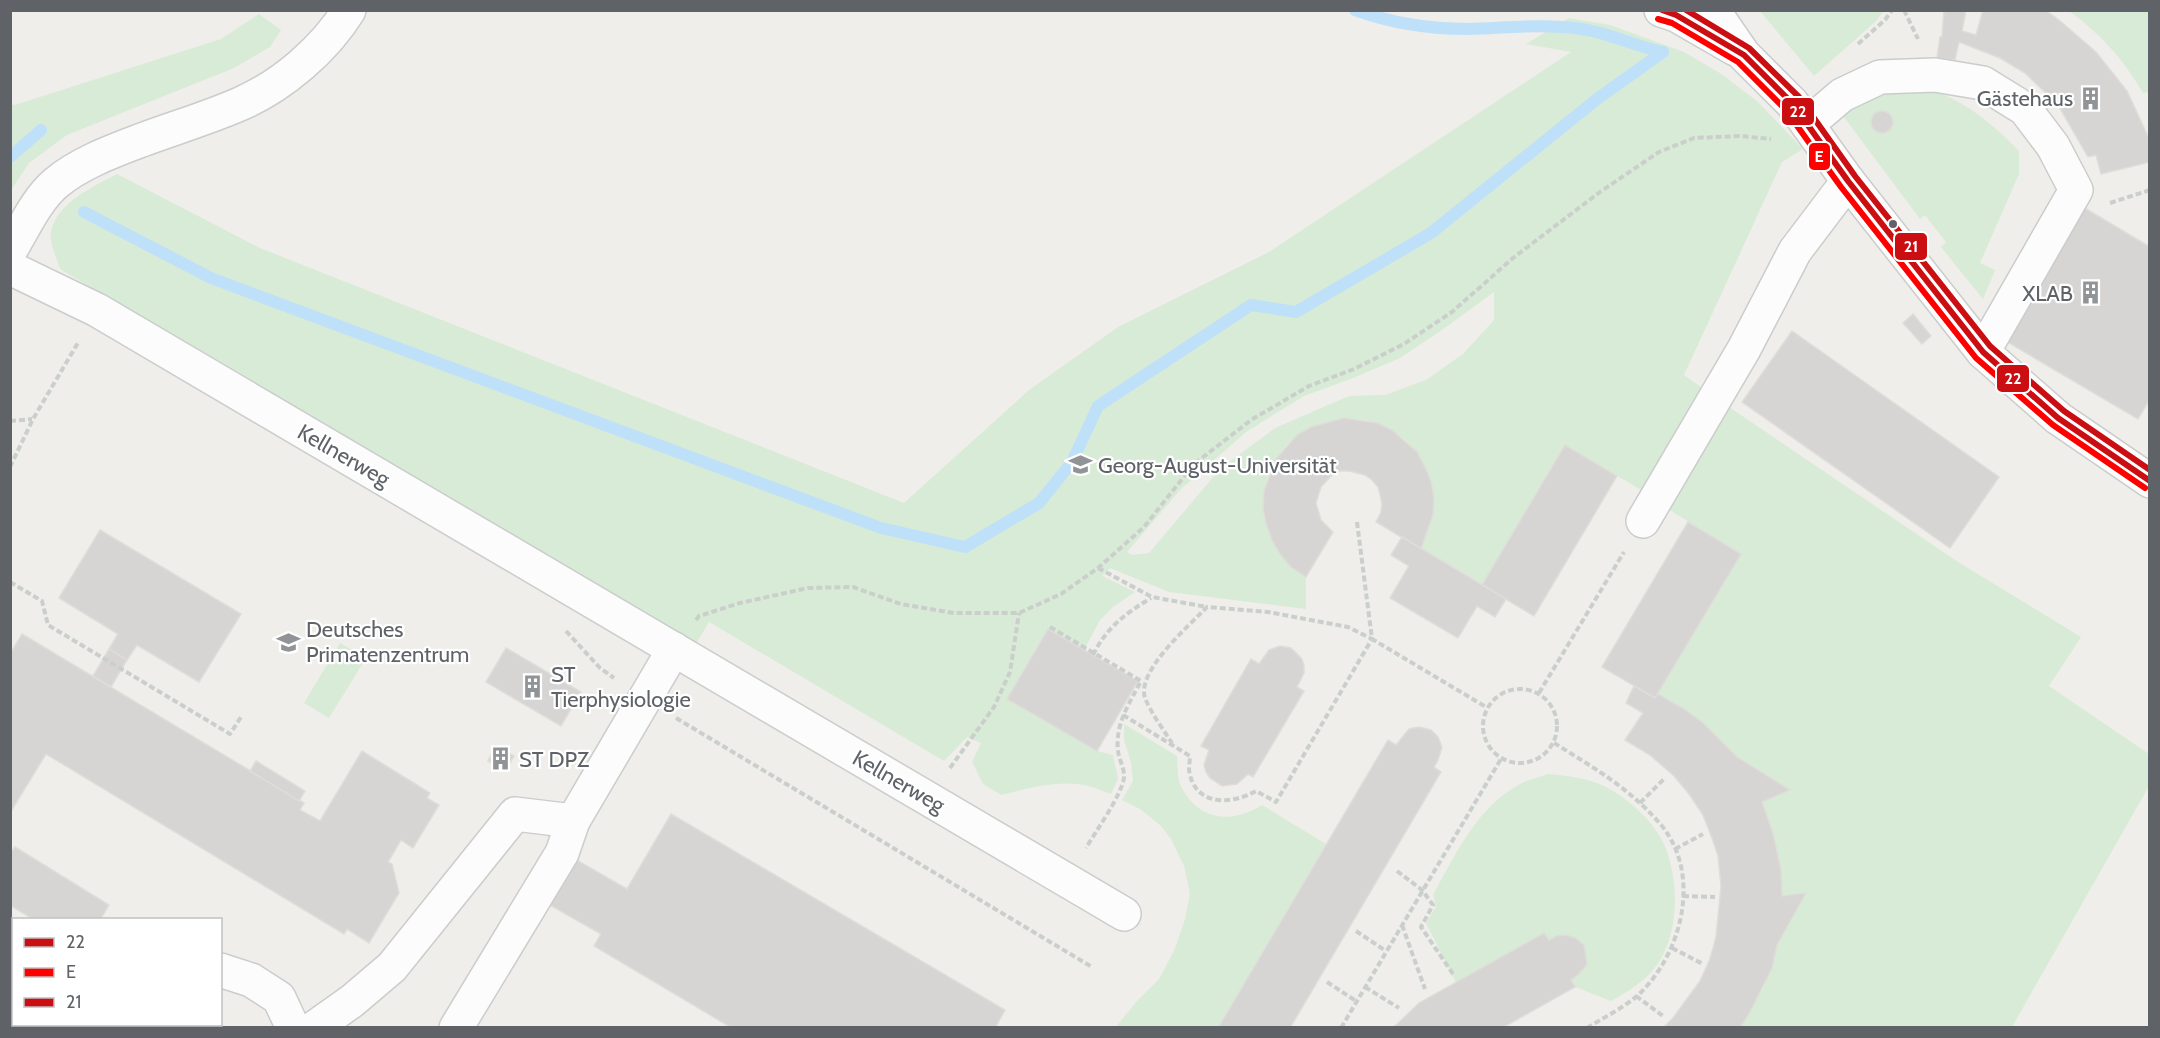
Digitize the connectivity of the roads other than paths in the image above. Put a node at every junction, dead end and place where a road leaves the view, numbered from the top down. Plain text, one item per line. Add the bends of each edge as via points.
1 (349, 10) edge
2 (1661, 10) edge
3 (1713, 10) edge
4 (1744, 55) junction
5 (1815, 134) junction
6 (1848, 181) junction
7 (10, 251) edge
8 (10, 268) edge
9 (1983, 352) junction
10 (2150, 481) edge
11 (1643, 521) road end
12 (674, 649) junction
13 (573, 821) junction
14 (1124, 914) dead end
15 (222, 971) edge
16 (292, 1028) edge
17 (314, 1028) edge
18 (456, 1028) edge

1 - 7 street via 315,54 242,103 116,150 56,183 38,204
2 - 4 street
3 - 4 street
4 - 5 street via 1792,103
5 - 6 street
5 - 9 street via 1842,95 1880,77 1935,75 1983,83 2025,109 2053,146 2076,190
6 - 9 street
6 - 11 street via 1795,251 1744,349
8 - 12 street, Kellnerweg via 97,310
9 - 10 street via 2058,418
12 - 13 street
12 - 14 street, Kellnerweg
13 - 17 street via 515,814 392,967
13 - 18 street via 562,853
15 - 16 street via 251,980 279,998

